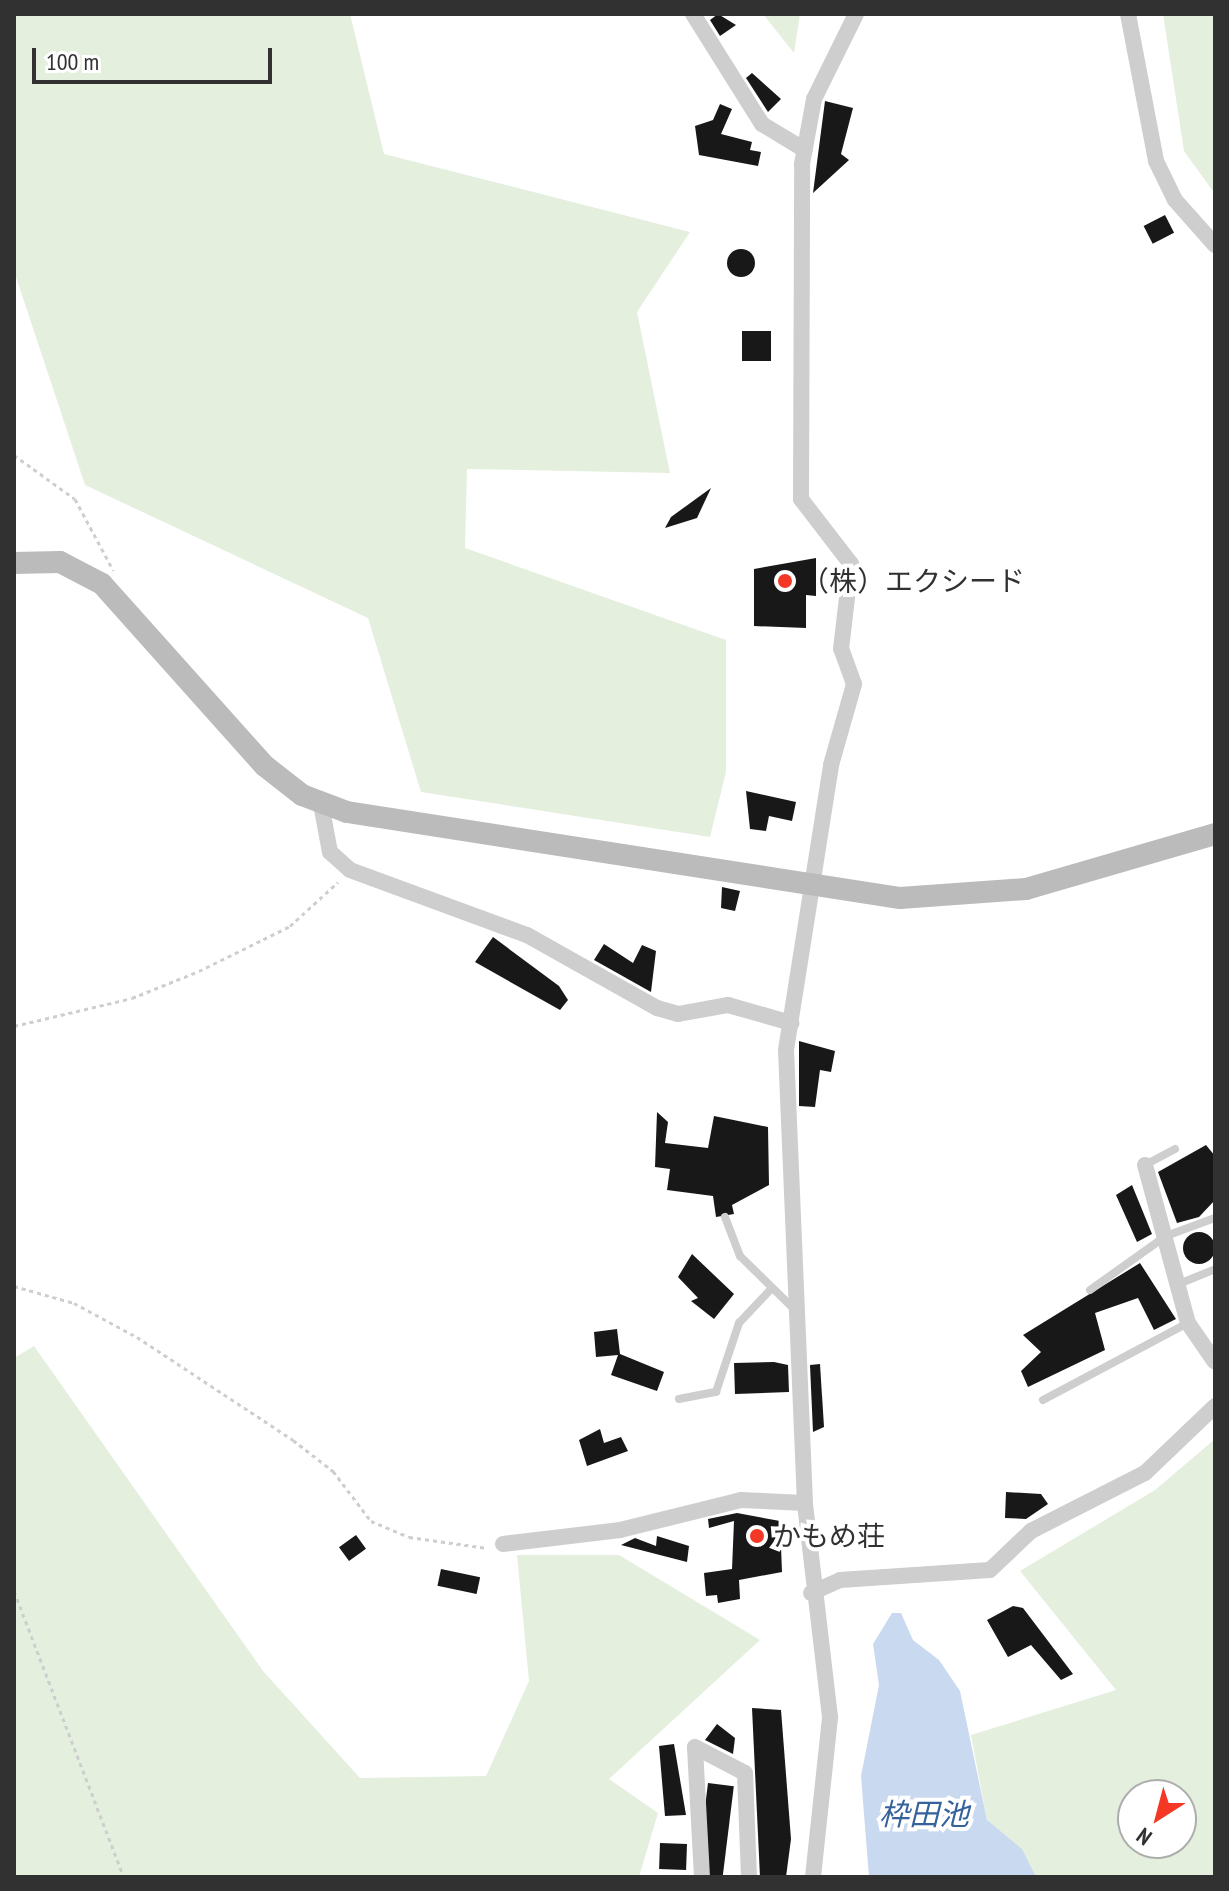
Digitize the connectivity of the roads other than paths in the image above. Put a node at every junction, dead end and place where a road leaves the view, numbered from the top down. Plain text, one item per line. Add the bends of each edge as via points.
1 (693, 14) edge
2 (856, 14) edge
3 (1128, 14) edge
4 (805, 150) junction
5 (1215, 245) edge
6 (14, 563) edge
7 (321, 804) junction
8 (1215, 834) edge
9 (811, 888) junction
10 (791, 1023) junction
11 (1175, 1149) dead end
12 (1145, 1165) joint
13 (725, 1217) dead end
14 (1215, 1218) edge
15 (1166, 1236) junction
16 (1215, 1269) edge
17 (1181, 1283) junction
18 (771, 1289) junction
19 (1090, 1290) dead end
20 (799, 1313) junction
21 (1188, 1323) junction
22 (1215, 1362) edge
23 (679, 1399) dead end
24 (1043, 1400) dead end
25 (1215, 1406) edge
26 (805, 1503) junction
27 (503, 1544) road end
28 (811, 1593) junction
29 (702, 1877) edge
30 (749, 1877) edge
31 (813, 1877) edge

1 - 4 street via 762,124
2 - 4 street via 814,99
3 - 5 street via 1156,161 1175,200
4 - 9 street via 801,499 851,564 841,649 854,684 831,765
6 - 7 street via 78,568 126,606 265,766
7 - 9 street
7 - 10 street via 330,852 350,870 527,935 657,1008 678,1014 728,1005
8 - 9 street via 1026,889 900,898
9 - 10 street
10 - 20 street
11 - 12 lane
12 - 15 street
13 - 18 lane via 740,1256
14 - 15 lane
15 - 17 street
15 - 19 lane
16 - 17 lane
17 - 21 street
18 - 20 lane
18 - 23 lane via 739,1323 716,1392
20 - 26 street
21 - 22 street
21 - 24 lane
25 - 28 street via 1145,1473 1031,1531 990,1570 840,1580
26 - 27 street via 741,1500 620,1530
26 - 28 street
28 - 31 street via 830,1717
29 - 30 street via 695,1747 745,1773

